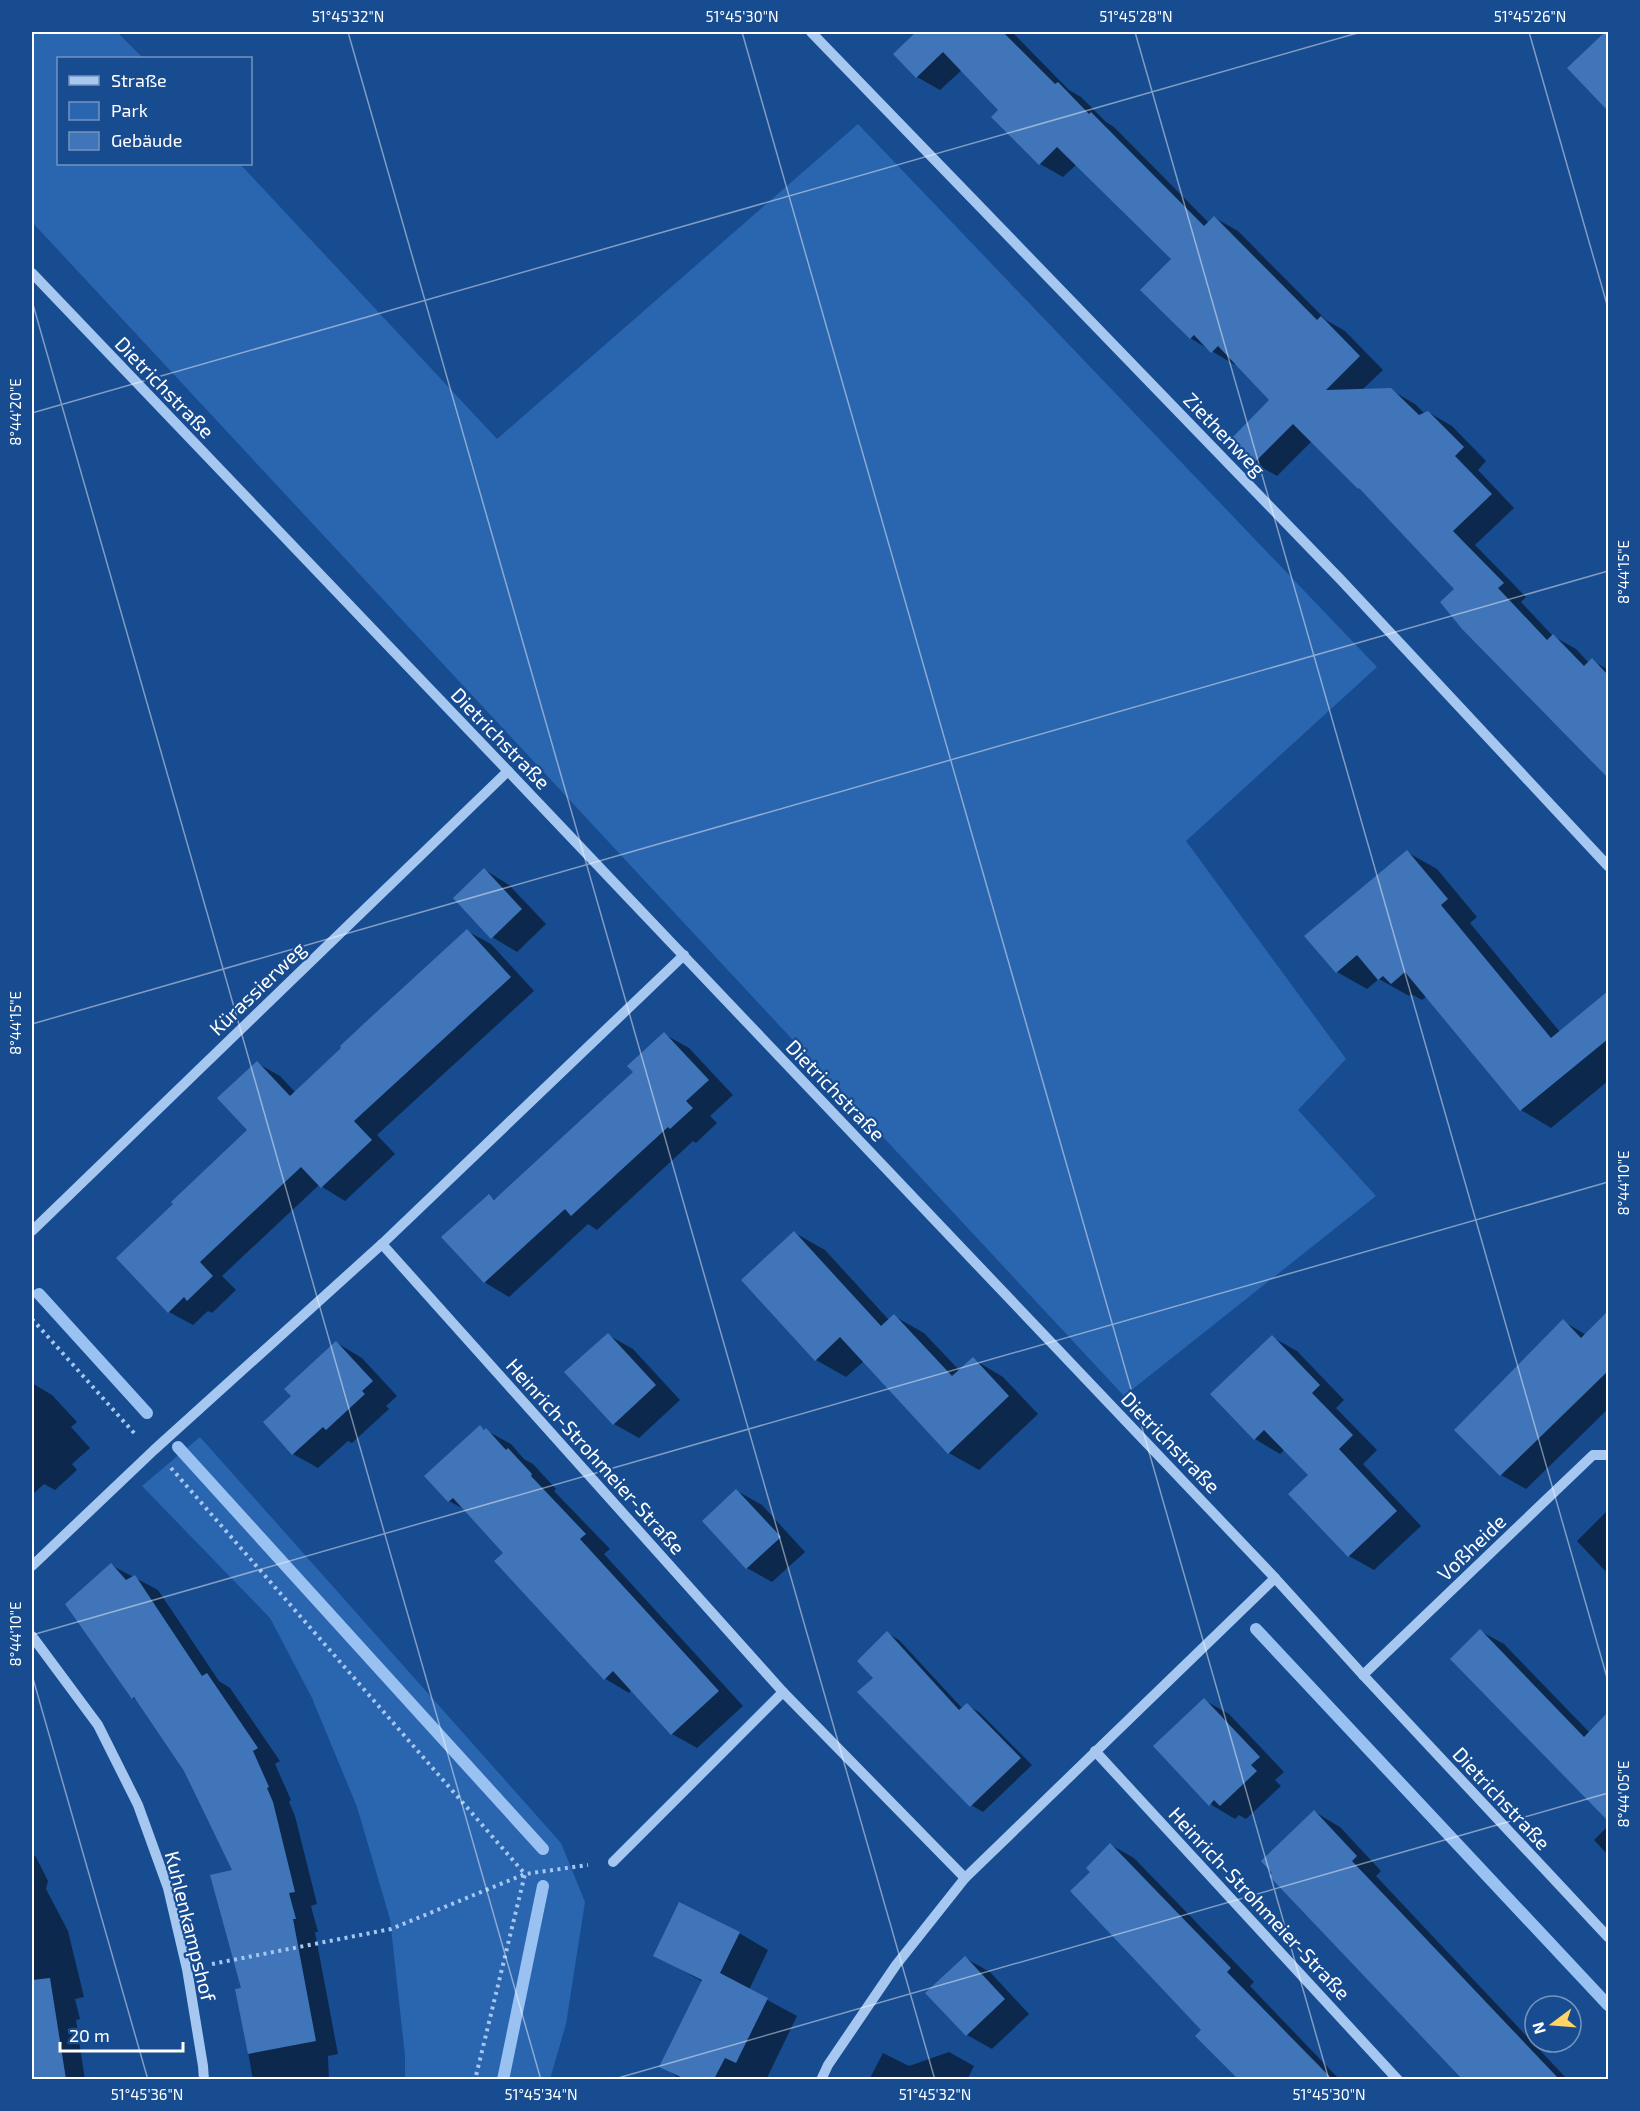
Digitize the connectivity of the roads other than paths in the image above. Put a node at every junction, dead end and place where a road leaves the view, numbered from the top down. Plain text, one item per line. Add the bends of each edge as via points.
1 (811, 32) edge
2 (32, 273) edge
3 (508, 771) junction
4 (1608, 866) edge
5 (684, 955) junction
6 (32, 1231) edge
7 (382, 1244) junction
8 (1608, 1455) edge
9 (32, 1566) edge
10 (1275, 1578) junction
11 (32, 1635) edge
12 (1363, 1675) junction
13 (783, 1692) junction
14 (1095, 1751) junction
15 (613, 1862) road end
16 (964, 1878) junction
17 (1608, 1937) edge
18 (204, 2079) edge
19 (821, 2079) edge
20 (1398, 2079) edge

1 - 4 street, Ziethenweg via 1341,580
2 - 3 street, Dietrichstraße
3 - 5 street, Dietrichstraße
3 - 6 street, Kürassierweg
5 - 7 street
5 - 10 street, Dietrichstraße
7 - 9 street
7 - 13 street, Heinrich-Strohmeier-Straße
8 - 12 street, Voßheide via 1593,1455
10 - 12 street, Dietrichstraße
10 - 14 street
11 - 18 street, Kuhlenkampshof via 98,1725 138,1805 168,1888 187,1969
12 - 17 street, Dietrichstraße
13 - 15 street
13 - 16 street, Heinrich-Strohmeier-Straße
14 - 16 street
14 - 20 street, Heinrich-Strohmeier-Straße
16 - 19 street via 896,1965

